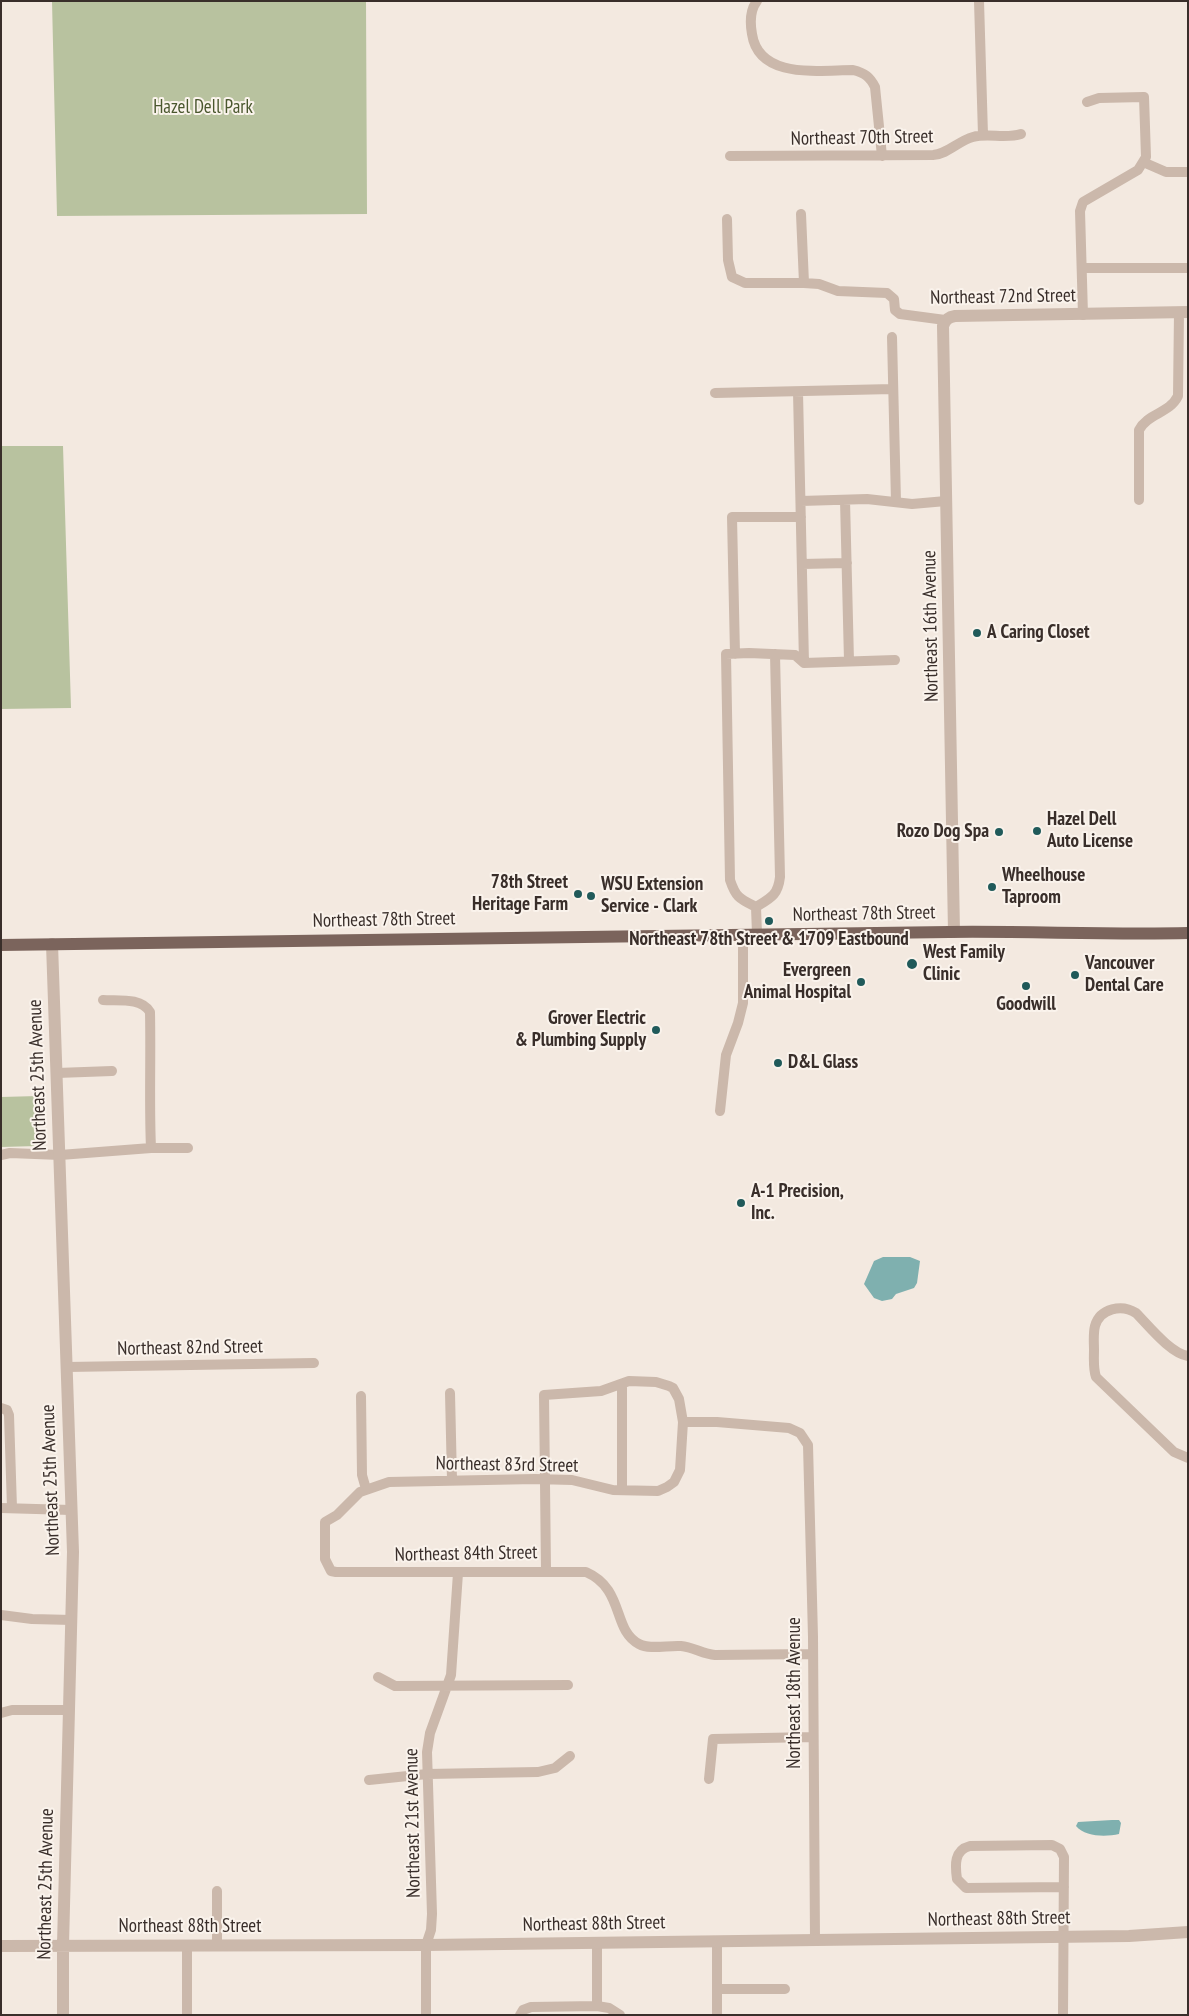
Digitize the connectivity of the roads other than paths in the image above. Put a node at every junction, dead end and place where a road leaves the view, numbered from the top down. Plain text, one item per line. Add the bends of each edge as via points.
1 (758, 1) edge
2 (980, 1) edge
3 (1087, 102) dead end
4 (1021, 134) dead end
5 (983, 135) junction
6 (730, 156) dead end
7 (882, 156) junction
8 (1143, 162) junction
9 (1188, 172) edge
10 (801, 214) dead end
11 (727, 219) dead end
12 (1082, 268) junction
13 (1188, 268) edge
14 (804, 283) junction
15 (1183, 312) edge
16 (1083, 315) junction
17 (945, 320) junction
18 (892, 338) dead end
19 (893, 389) junction
20 (798, 392) junction
21 (715, 394) dead end
22 (845, 500) junction
23 (1139, 500) dead end
24 (801, 501) junction
25 (946, 501) junction
26 (896, 502) junction
27 (801, 517) junction
28 (846, 563) junction
29 (802, 564) junction
30 (735, 654) junction
31 (775, 654) junction
32 (895, 660) dead end
33 (849, 661) junction
34 (804, 664) junction
35 (756, 907) junction
36 (954, 932) junction
37 (743, 934) junction
38 (757, 934) junction
39 (1188, 934) edge
40 (52, 944) junction
41 (1, 945) edge
42 (103, 1000) dead end
43 (112, 1071) dead end
44 (57, 1073) junction
45 (720, 1110) dead end
46 (151, 1148) junction
47 (188, 1148) dead end
48 (60, 1154) junction
49 (1, 1155) edge
50 (1188, 1356) edge
51 (314, 1363) dead end
52 (67, 1367) junction
53 (622, 1384) junction
54 (450, 1393) dead end
55 (361, 1396) dead end
56 (4, 1409) edge
57 (683, 1422) junction
58 (1188, 1458) edge
59 (544, 1479) junction
60 (452, 1480) junction
61 (366, 1489) junction
62 (622, 1490) junction
63 (6, 1508) edge
64 (71, 1510) junction
65 (546, 1571) junction
66 (336, 1572) joint
67 (458, 1573) junction
68 (1, 1615) edge
69 (72, 1620) junction
70 (812, 1654) junction
71 (378, 1678) dead end
72 (568, 1685) dead end
73 (447, 1686) junction
74 (69, 1710) junction
75 (1, 1713) edge
76 (813, 1737) junction
77 (570, 1756) dead end
78 (427, 1774) junction
79 (709, 1779) dead end
80 (370, 1780) dead end
81 (1064, 1887) junction
82 (217, 1891) dead end
83 (1188, 1932) edge
84 (1064, 1936) junction
85 (815, 1940) junction
86 (717, 1942) junction
87 (597, 1943) junction
88 (63, 1945) junction
89 (187, 1945) junction
90 (1, 1946) edge
91 (217, 1946) junction
92 (426, 1946) junction
93 (717, 1989) junction
94 (785, 1989) dead end
95 (597, 2006) junction
96 (63, 2015) edge
97 (187, 2015) edge
98 (426, 2015) edge
99 (520, 2015) edge
100 (620, 2015) edge
101 (717, 2015) edge
102 (1063, 2015) edge

1 - 7 street via 751,17 752,37 757,50 772,64 787,69 853,70 872,80 876,88
2 - 5 street
3 - 8 street via 1099,98 1144,97 1146,157
4 - 5 street, Northeast 70th Street
5 - 7 street, Northeast 70th Street via 967,139 940,154
6 - 7 street, Northeast 70th Street
8 - 9 street via 1166,172
8 - 12 street via 1138,170 1083,202 1080,211
10 - 14 street
11 - 14 street via 728,260 732,277 745,283
12 - 13 street
12 - 16 street
14 - 17 street, Northeast 72nd Street via 838,290 887,293 894,299 895,310 900,314
15 - 16 street, Northeast 72nd Street
15 - 23 street via 1178,396 1172,406 1149,418 1139,430
16 - 17 street, Northeast 72nd Street via 955,316
17 - 25 street, Northeast 16th Avenue via 942,332
18 - 19 street
19 - 20 street
19 - 26 street
20 - 21 street
20 - 24 street
22 - 24 street
22 - 26 street
22 - 28 street
24 - 27 street
25 - 26 street
25 - 36 street, Northeast 16th Avenue
27 - 29 street
27 - 30 street via 732,517
28 - 29 street
28 - 33 street
29 - 34 street
30 - 31 street
30 - 35 street via 726,654 730,880 735,894
31 - 34 street via 795,655
31 - 35 street via 780,877 779,889
32 - 33 street
33 - 34 street
35 - 38 street
36 - 38 main road, Northeast 78th Street
36 - 39 main road, Northeast 78th Street
37 - 38 main road, Northeast 78th Street
37 - 40 main road, Northeast 78th Street
37 - 45 street via 743,1003 726,1054
40 - 41 main road, Northeast 78th Street
40 - 44 street, Northeast 25th Avenue
42 - 46 street via 140,1002 150,1012
43 - 44 street
44 - 48 street, Northeast 25th Avenue
46 - 47 street
46 - 48 street
48 - 49 street
48 - 52 street, Northeast 25th Avenue
50 - 58 street via 1173,1349 1129,1309 1112,1309 1101,1317 1094,1330 1095,1374 1174,1452
51 - 52 street, Northeast 82nd Street
52 - 64 street, Northeast 25th Avenue
53 - 57 street via 629,1381 656,1382 672,1388 677,1394
53 - 59 street via 601,1391 544,1395
53 - 62 street
54 - 60 street
55 - 61 street via 362,1475
56 - 63 street via 9,1415
57 - 62 street, Northeast 83rd Street via 680,1470 674,1482 658,1491
57 - 70 street, Northeast 18th Avenue via 789,1428 800,1433 808,1445
59 - 60 street, Northeast 83rd Street
59 - 62 street, Northeast 83rd Street via 572,1480
59 - 65 street
60 - 61 street, Northeast 83rd Street via 393,1481
61 - 66 street, Northeast 83rd Street via 354,1495 345,1508 325,1522 325,1559 331,1571
63 - 64 street
64 - 69 street, Northeast 25th Avenue
65 - 67 street, Northeast 84th Street
65 - 70 street, Northeast 84th Street via 586,1572 597,1576 614,1600 625,1632 640,1645 683,1646 715,1655
66 - 67 street, Northeast 84th Street
67 - 73 street, Northeast 21st Avenue
68 - 69 street
69 - 74 street, Northeast 25th Avenue
70 - 76 street, Northeast 18th Avenue
71 - 73 street via 395,1686
72 - 73 street
73 - 78 street, Northeast 21st Avenue via 430,1733
74 - 75 street via 12,1710
74 - 88 street, Northeast 25th Avenue
76 - 79 street via 713,1739
76 - 85 street, Northeast 18th Avenue
77 - 78 street via 555,1768 538,1772
78 - 80 street
78 - 92 street, Northeast 21st Avenue via 432,1914
81 - 81 street via 1064,1856 1059,1848 1052,1845 970,1846 958,1854 956,1875 962,1886
81 - 84 street
82 - 91 street
83 - 84 street, Northeast 88th Street
84 - 85 street, Northeast 88th Street
84 - 102 street
85 - 86 street, Northeast 88th Street
86 - 87 street, Northeast 88th Street
86 - 93 street
87 - 92 street, Northeast 88th Street
87 - 95 street
88 - 89 street, Northeast 88th Street
88 - 90 street, Northeast 88th Street
88 - 96 street, Northeast 25th Avenue
89 - 91 street, Northeast 88th Street
89 - 97 street
91 - 92 street, Northeast 88th Street
92 - 98 street, Northeast 21st Avenue
93 - 94 street
93 - 101 street
95 - 99 street via 531,2007
95 - 100 street via 609,2008

